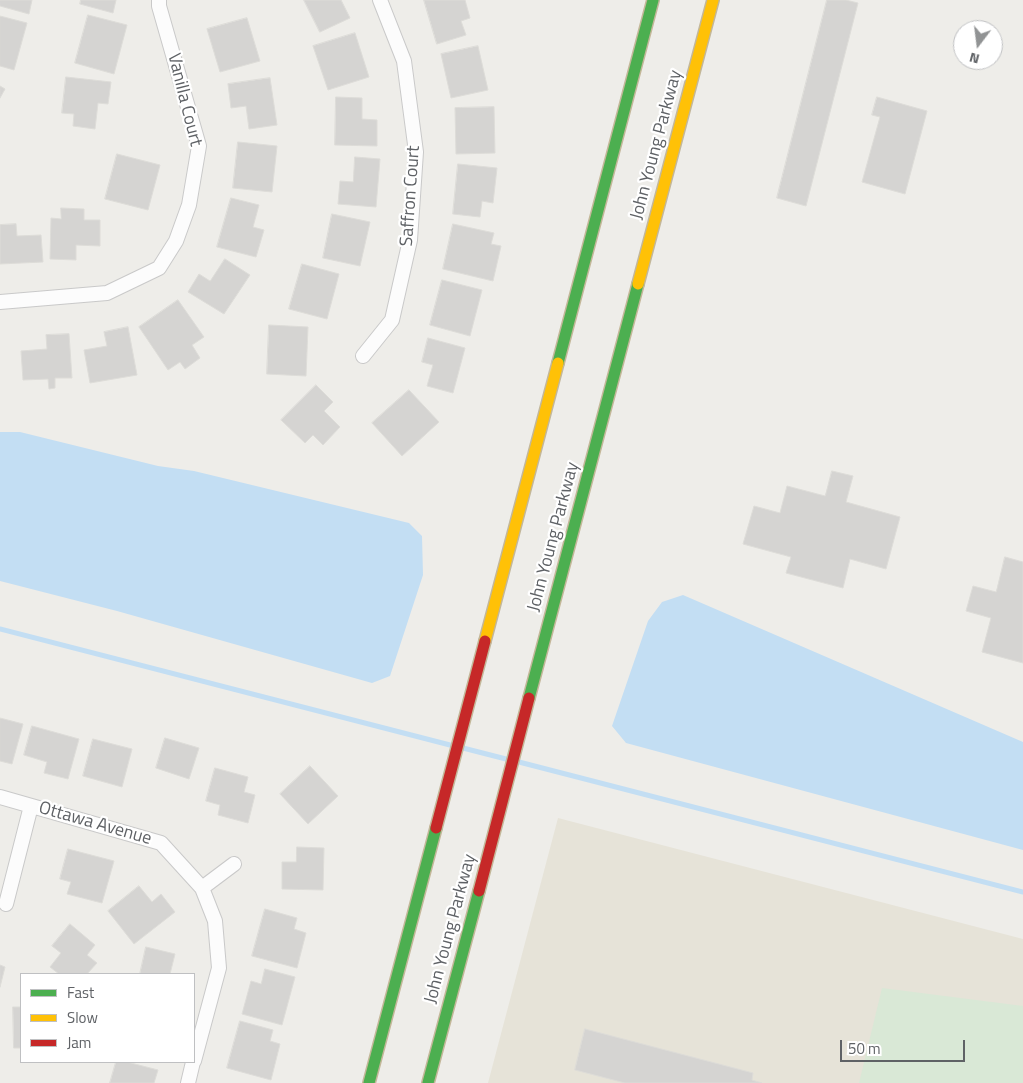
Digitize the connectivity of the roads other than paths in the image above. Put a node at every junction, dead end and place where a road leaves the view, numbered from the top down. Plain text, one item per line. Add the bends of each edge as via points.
1 (159, 0) edge
2 (380, 0) edge
3 (653, 0) edge
4 (713, 0) edge
5 (0, 302) edge
6 (363, 356) dead end
7 (0, 798) edge
8 (32, 806) junction
9 (234, 864) dead end
10 (202, 888) junction
11 (6, 904) dead end
12 (195, 1057) edge
13 (193, 1063) edge
14 (188, 1083) edge
15 (369, 1083) edge
16 (428, 1083) edge

1 - 5 street, Vanilla Court via 158,6 199,146 189,206 176,241 159,268 107,293
2 - 6 street, Saffron Court via 404,61 416,152 410,240 392,320
3 - 15 highway
4 - 16 highway, John Young Parkway
7 - 8 street, Ottawa Avenue
8 - 10 street, Ottawa Avenue via 161,843
8 - 11 street
9 - 10 street
10 - 12 street, Ottawa Avenue via 215,921 218,968
13 - 14 street, Ottawa Avenue

